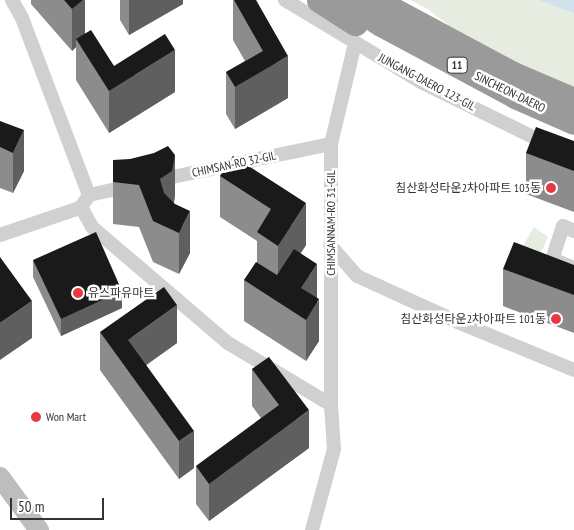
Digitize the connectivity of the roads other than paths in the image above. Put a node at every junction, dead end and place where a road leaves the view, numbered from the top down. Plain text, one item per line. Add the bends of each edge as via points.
1 (12, 0) edge
2 (285, 0) edge
3 (319, 0) edge
4 (344, 0) edge
5 (375, 0) edge
6 (400, 0) edge
7 (355, 43) junction
8 (514, 85) junction
9 (574, 100) edge
10 (574, 122) edge
11 (331, 144) junction
12 (574, 155) edge
13 (89, 195) junction
14 (81, 207) junction
15 (574, 231) edge
16 (0, 235) edge
17 (330, 246) junction
18 (574, 268) edge
19 (574, 370) edge
20 (332, 405) junction
21 (0, 477) edge
22 (39, 530) edge
23 (312, 530) edge

1 - 13 street via 22,18
2 - 7 street, JUNGANG-DAERO 123-GIL
3 - 8 highway via 356,24 456,78
4 - 8 highway, SINCHEON-DAERO / 11 via 381,24
5 - 8 highway, SINCHEON-DAERO / 11
6 - 8 highway via 439,23
7 - 11 street, CHIMSANNAM-RO 31-GIL
7 - 12 street, JUNGANG-DAERO 123-GIL via 421,82
8 - 9 highway, SINCHEON-DAERO / 11
8 - 10 highway, SINCHEON-DAERO / 11
11 - 13 street, CHIMSAN-RO 32-GIL
11 - 17 street, CHIMSANNAM-RO 31-GIL
13 - 14 street
14 - 16 street
14 - 20 street via 92,227 228,343
15 - 18 street via 563,226 552,259
17 - 19 street via 357,276
17 - 20 street, CHIMSANNAM-RO 31-GIL
20 - 23 street, CHIMSANNAM-RO 31-GIL via 334,449
21 - 22 main road

